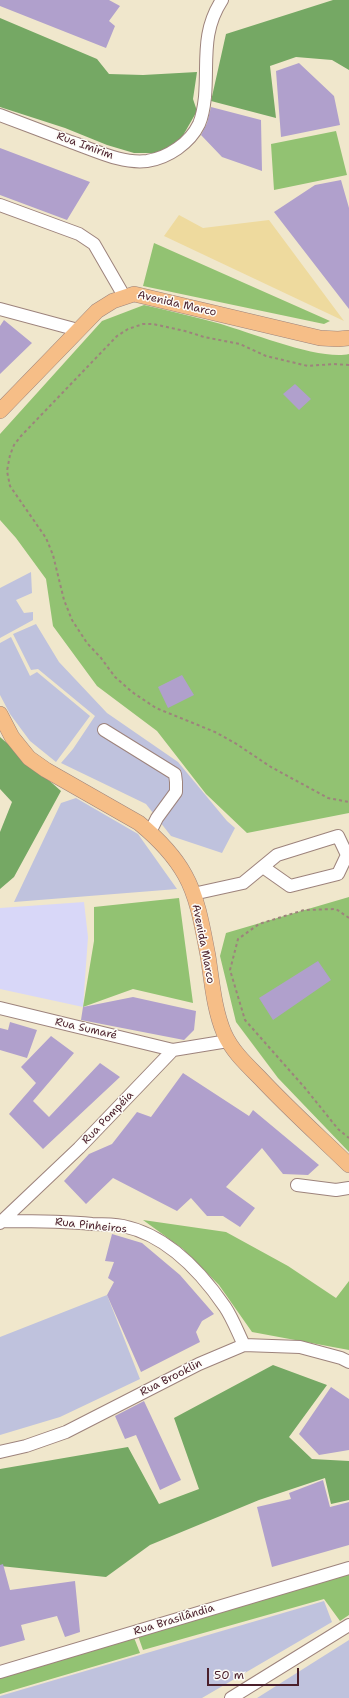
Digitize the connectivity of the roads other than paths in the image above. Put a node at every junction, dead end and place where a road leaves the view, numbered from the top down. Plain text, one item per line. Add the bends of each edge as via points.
1 (222, 0) edge
2 (0, 115) edge
3 (0, 205) edge
4 (124, 296) junction
5 (0, 309) edge
6 (78, 330) junction
7 (349, 338) edge
8 (0, 411) edge
9 (0, 714) edge
10 (104, 730) dead end
11 (150, 832) junction
12 (263, 867) junction
13 (193, 894) junction
14 (0, 1008) edge
15 (228, 1041) junction
16 (173, 1050) junction
17 (349, 1164) edge
18 (298, 1185) dead end
19 (349, 1188) edge
20 (2, 1222) edge
21 (244, 1345) junction
22 (349, 1362) edge
23 (0, 1452) edge
24 (349, 1568) edge
25 (349, 1625) edge
26 (0, 1672) edge
27 (231, 1698) edge

1 - 2 street, Rua Imirim via 214,12 210,26 205,95 199,123 182,146 161,158 146,161 116,158
3 - 4 street via 79,234 94,244
4 - 6 main road, Avenida Marco via 97,311
4 - 7 main road, Avenida Marco via 134,294 320,338
5 - 6 street
6 - 8 main road, Avenida Marco
9 - 11 main road, Avenida Marco via 12,737 29,758
10 - 11 street via 174,774 176,792
11 - 13 main road, Avenida Marco via 174,857 186,875
12 - 12 street via 277,855 338,836 347,855 338,874 290,886
12 - 13 street via 244,883
13 - 15 main road, Avenida Marco via 203,932 217,1014
14 - 16 street, Rua Sumaré
15 - 16 street
15 - 17 main road, Avenida Marco via 266,1085
16 - 20 street, Rua Pompéia via 79,1148
18 - 19 street via 336,1190
20 - 21 street, Rua Pinheiros via 64,1222 123,1226 146,1235 188,1262 199,1274 226,1308
21 - 22 street, Rua Brooklin via 300,1347
21 - 23 street, Rua Brooklin via 199,1364 66,1432
24 - 26 street, Rua Brasilândia
25 - 27 street

